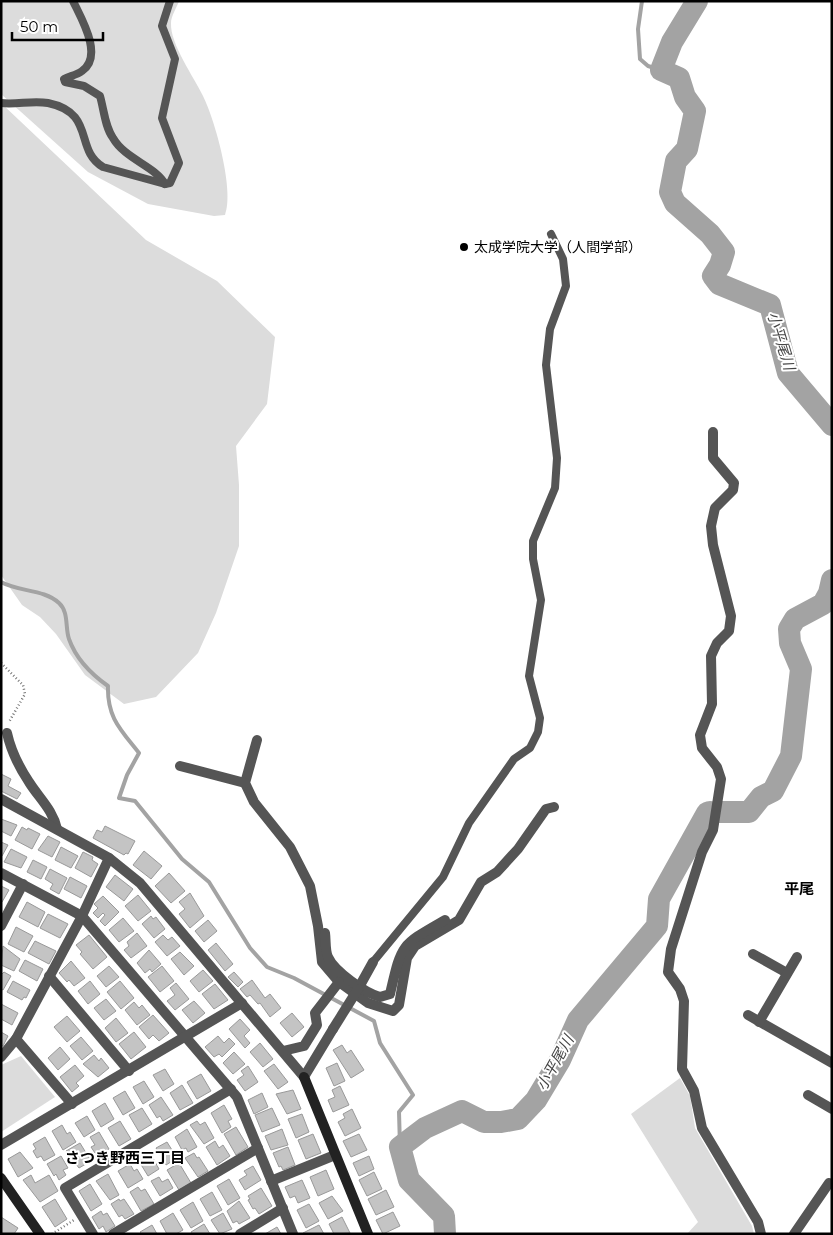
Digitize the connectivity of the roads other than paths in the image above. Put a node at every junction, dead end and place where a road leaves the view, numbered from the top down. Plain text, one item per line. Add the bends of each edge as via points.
1 (73, 1) edge
2 (170, 1) edge
3 (1, 103) edge
4 (165, 184) junction
5 (551, 234) dead end
6 (713, 432) dead end
7 (7, 733) road end
8 (257, 740) dead end
9 (180, 766) dead end
10 (246, 783) junction
11 (1, 799) edge
12 (554, 807) dead end
13 (57, 828) junction
14 (109, 858) junction
15 (303, 870) junction
16 (1, 873) edge
17 (23, 884) junction
18 (82, 916) junction
19 (459, 920) junction
20 (1, 926) edge
21 (753, 954) dead end
22 (797, 957) dead end
23 (373, 962) joint
24 (787, 973) junction
25 (49, 976) junction
26 (338, 984) junction
27 (359, 988) junction
28 (242, 1003) junction
29 (748, 1015) dead end
30 (760, 1022) junction
31 (186, 1038) junction
32 (16, 1039) junction
33 (283, 1051) junction
34 (1, 1057) edge
35 (832, 1063) edge
36 (129, 1071) junction
37 (304, 1077) junction
38 (231, 1089) junction
39 (808, 1095) dead end
40 (72, 1104) junction
41 (832, 1108) edge
42 (1, 1145) edge
43 (258, 1148) junction
44 (335, 1155) junction
45 (1, 1178) edge
46 (271, 1181) junction
47 (829, 1183) dead end
48 (282, 1208) junction
49 (40, 1234) edge
50 (93, 1234) edge
51 (113, 1234) edge
52 (240, 1234) edge
53 (293, 1234) edge
54 (368, 1234) edge
55 (761, 1234) edge
56 (794, 1234) edge

1 - 4 lane via 89,34 90,58 82,72 65,82 84,86 100,96 112,137 118,146 146,169 160,175
2 - 4 lane via 162,26 175,59 162,118 179,164 170,183
3 - 4 lane via 28,101 70,111 82,126 94,162
5 - 23 lane via 563,259 566,286 550,329 546,365 557,458 555,488 533,541 541,600 529,676 540,718 538,732 530,748 514,759 468,823 443,877
6 - 55 street via 713,458 734,483 733,490 715,508 711,526 731,616 729,631 717,643 711,656 712,704 700,735 702,748 717,767 721,779 712,830 674,941 668,972 680,988 684,1001 682,1069 694,1091 702,1128 758,1222
7 - 13 street via 11,748 29,782 54,816
8 - 10 street
9 - 10 street
10 - 15 street via 254,802 290,847
11 - 13 street
12 - 19 street via 546,809 502,866 482,882
13 - 14 street
14 - 18 street
14 - 28 street via 140,883
15 - 26 street via 315,906 322,962
15 - 27 street via 308,868 318,898 327,956
16 - 17 street
17 - 18 street
17 - 20 street
18 - 25 street
18 - 31 street
19 - 26 street via 415,946 407,958 399,1005 393,1011 368,1003
19 - 27 street via 446,920 408,941 399,954 390,994 380,997
21 - 24 street
22 - 24 street
23 - 27 street
24 - 30 street
25 - 32 street
25 - 36 street
26 - 33 street via 315,1013 317,1025 304,1046
27 - 37 street, bridge
28 - 31 street
28 - 33 street
29 - 30 street
30 - 35 street
31 - 36 street
31 - 38 street
32 - 34 street
32 - 40 street
33 - 37 street
36 - 40 street
37 - 44 street
38 - 43 street
38 - 50 street via 65,1188
39 - 41 street
40 - 42 street
43 - 46 street
43 - 51 street
44 - 46 street
44 - 54 street
45 - 49 street
46 - 48 street
47 - 56 street
48 - 52 street
48 - 53 street

